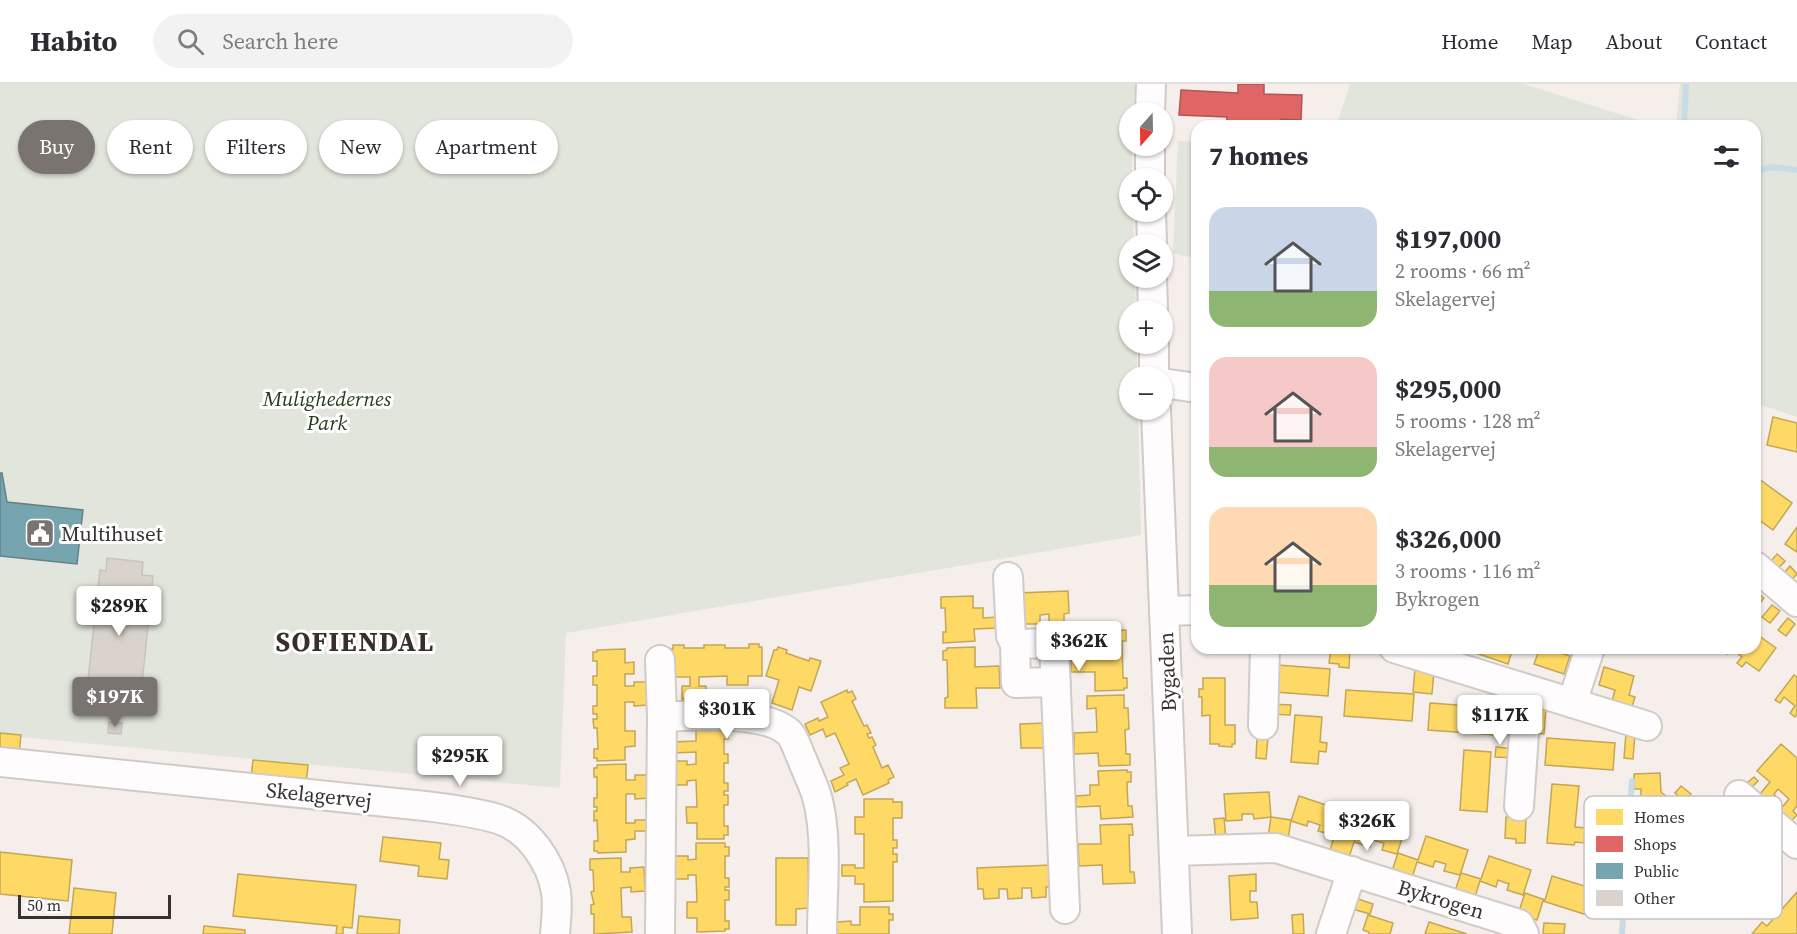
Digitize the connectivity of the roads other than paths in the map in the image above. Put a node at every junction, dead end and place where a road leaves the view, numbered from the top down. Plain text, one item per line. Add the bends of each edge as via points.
1 (1151, 84) edge
2 (1150, 102) edge
3 (1173, 384) edge
4 (1191, 387) edge
5 (1156, 420) edge
6 (1761, 571) edge
7 (1008, 577) dead end
8 (1797, 602) edge
9 (1191, 610) edge
10 (1164, 611) junction
11 (1015, 644) junction
12 (1265, 654) edge
13 (1413, 654) edge
14 (1588, 654) edge
15 (660, 660) dead end
16 (1056, 682) junction
17 (1527, 690) junction
18 (1572, 703) junction
19 (662, 717) junction
20 (1263, 725) dead end
21 (1647, 726) dead end
22 (0, 762) edge
23 (1519, 806) dead end
24 (1782, 831) edge
25 (1797, 844) edge
26 (1174, 851) junction
27 (1352, 871) junction
28 (1065, 909) dead end
29 (555, 934) edge
30 (660, 934) edge
31 (822, 934) edge
32 (1177, 934) edge
33 (1331, 934) edge
34 (1524, 934) edge

1 - 2 street
3 - 4 street
5 - 10 street, Bygaden
6 - 8 street
7 - 11 street via 1011,636
9 - 10 street
10 - 26 street, Bygaden
11 - 16 street via 1054,643
11 - 16 street via 1016,683
12 - 20 street
13 - 17 street
14 - 18 street
15 - 19 street
16 - 28 street
17 - 18 street
17 - 23 street
18 - 21 street
19 - 30 street
19 - 31 street via 746,716 789,731 818,799 823,836
22 - 29 street, Skelagervej via 425,806 500,819 537,847 549,868 556,893
24 - 25 street
26 - 27 street, Bykrogen via 1276,848
26 - 32 street, Bygaden
27 - 33 street
27 - 34 street, Bykrogen via 1519,924

